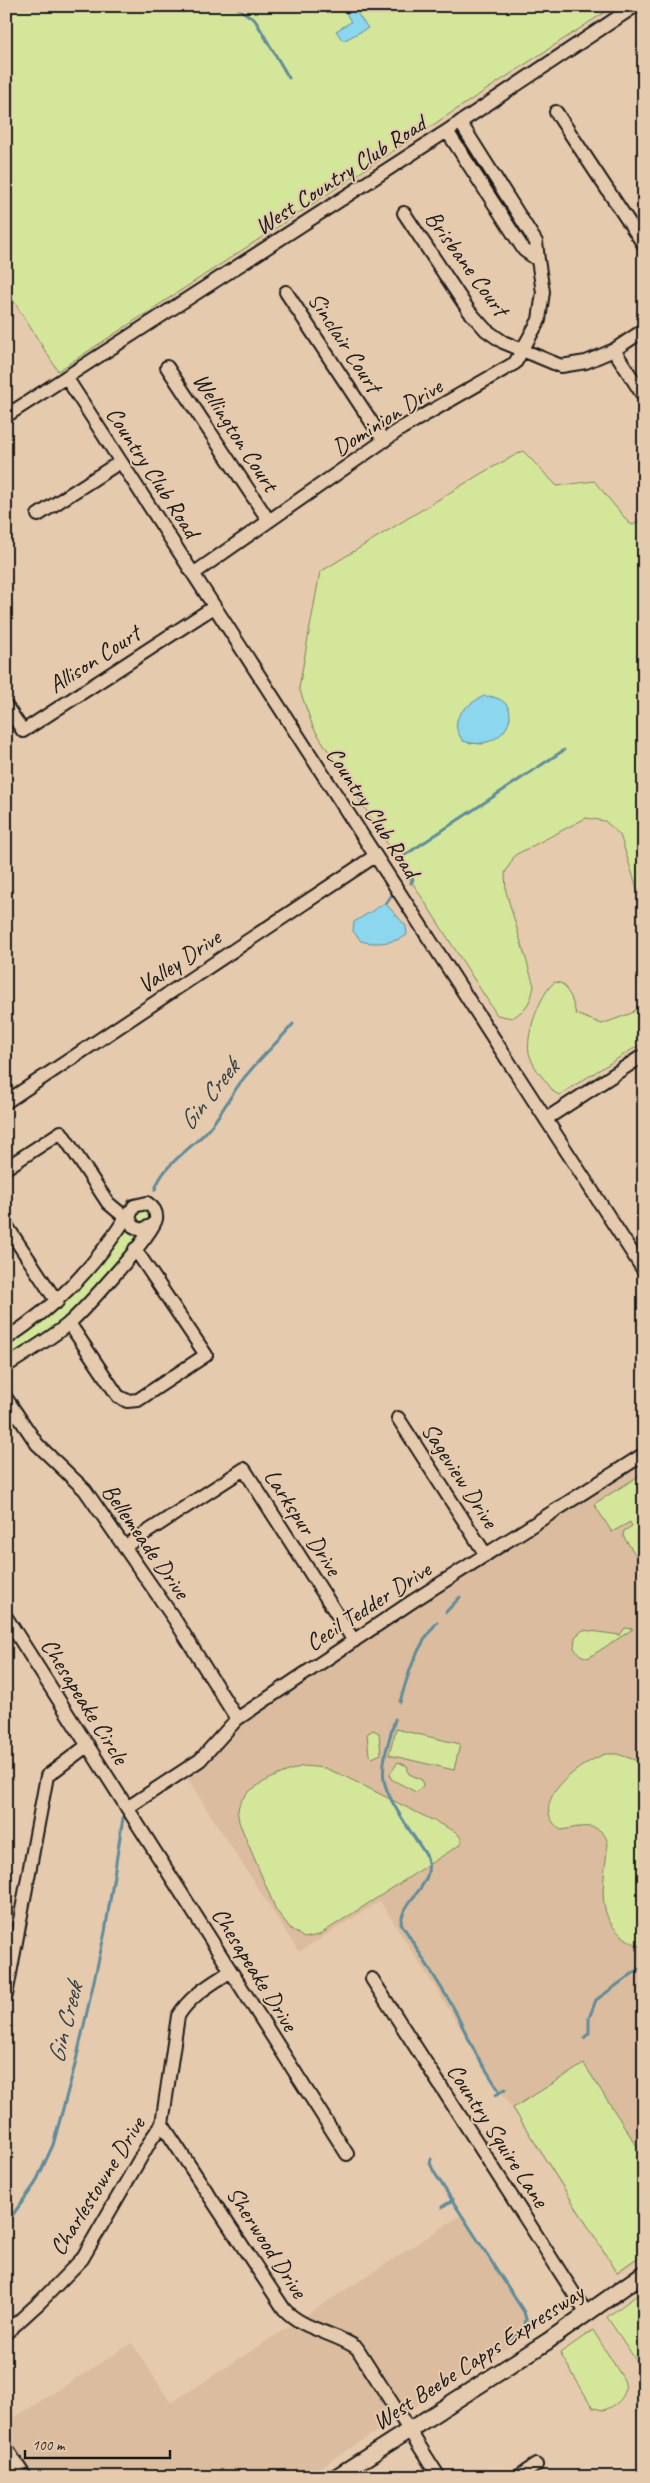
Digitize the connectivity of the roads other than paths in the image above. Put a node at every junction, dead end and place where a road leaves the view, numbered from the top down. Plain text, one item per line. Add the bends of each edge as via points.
1 (635, 6) edge
2 (556, 112) dead end
3 (460, 122) junction
4 (444, 133) junction
5 (404, 213) dead end
6 (644, 245) edge
7 (538, 260) junction
8 (286, 292) dead end
9 (644, 330) edge
10 (523, 349) junction
11 (614, 350) junction
12 (167, 367) dead end
13 (66, 377) junction
14 (644, 397) edge
15 (6, 416) edge
16 (384, 441) junction
17 (120, 462) junction
18 (38, 515) dead end
19 (269, 521) junction
20 (193, 574) junction
21 (214, 606) junction
22 (6, 706) edge
23 (375, 856) junction
24 (644, 1055) edge
25 (6, 1102) edge
26 (546, 1119) junction
27 (6, 1168) edge
28 (129, 1214) junction
29 (6, 1225) edge
30 (153, 1225) junction
31 (135, 1249) junction
32 (643, 1267) edge
33 (57, 1302) junction
34 (69, 1323) junction
35 (6, 1339) edge
36 (6, 1366) edge
37 (6, 1398) edge
38 (398, 1418) dead end
39 (644, 1454) edge
40 (124, 1547) junction
41 (486, 1555) junction
42 (6, 1617) edge
43 (354, 1640) junction
44 (237, 1719) junction
45 (88, 1745) junction
46 (128, 1808) junction
47 (231, 1971) junction
48 (372, 1979) dead end
49 (6, 1995) edge
50 (162, 2124) junction
51 (347, 2154) dead end
52 (644, 2273) edge
53 (587, 2314) junction
54 (6, 2333) edge
55 (410, 2429) junction
56 (6, 2448) edge
57 (536, 2466) dead end
58 (25, 2477) edge
59 (336, 2477) edge
60 (439, 2477) edge
61 (518, 2477) edge

1 - 3 street, West Country Club Road
2 - 6 street
3 - 4 street, West Country Club Road
3 - 7 street, Dominion Drive via 536,242
4 - 7 street via 524,250
4 - 13 street, West Country Club Road
5 - 10 street, Brisbane Court via 469,311 486,330 503,342
7 - 10 street, Dominion Drive via 543,302 539,320
8 - 16 street, Sinclair Court
9 - 11 street, Brisbane Court
10 - 11 street, Brisbane Court via 561,366 586,362
10 - 16 street, Dominion Drive via 515,363 502,372
11 - 14 street
12 - 19 street, Wellington Court
13 - 15 street, West Country Club Road
13 - 17 street, Country Club Road
16 - 19 street, Dominion Drive
17 - 18 street
17 - 20 street, Country Club Road
19 - 20 street, Dominion Drive
20 - 21 street, Country Club Road
21 - 22 street, Allison Court via 23,731
21 - 23 street, Country Club Road
23 - 25 street, Valley Drive
23 - 26 street, Country Club Road
24 - 26 street
26 - 32 street, Country Club Road
27 - 28 street via 61,1132 108,1203
28 - 30 street via 130,1222 137,1228 146,1229
28 - 30 street via 138,1204 151,1206 156,1217
28 - 33 street via 91,1268
29 - 33 street
30 - 31 street
31 - 34 street
31 - 34 street via 206,1354 138,1400 127,1401 118,1396
33 - 35 street
34 - 36 street
37 - 40 street, Bellemeade Drive via 46,1456 79,1483
38 - 41 street, Sageview Drive
39 - 41 street, Cecil Tedder Drive
40 - 43 street, Larkspur Drive via 244,1469
40 - 44 street, Bellemeade Drive via 175,1620
41 - 43 street, Cecil Tedder Drive
42 - 45 street, Chesapeake Circle
43 - 44 street, Cecil Tedder Drive
44 - 46 street, Cecil Tedder Drive via 200,1760
45 - 46 street, Chesapeake Circle
45 - 49 street via 47,1776
46 - 47 street, Chesapeake Drive
47 - 50 street, Charlestowne Drive via 196,1994 178,2016
47 - 51 street, Chesapeake Drive
48 - 53 street, Country Squire Lane
50 - 54 street, Charlestowne Drive via 82,2259
50 - 55 street, Sherwood Drive via 284,2309 292,2318 357,2348
52 - 53 main road, West Beebe Capps Expressway
53 - 55 main road, West Beebe Capps Expressway
55 - 59 main road, West Beebe Capps Expressway
55 - 60 street, Sherwood Drive
56 - 58 street
57 - 61 street

